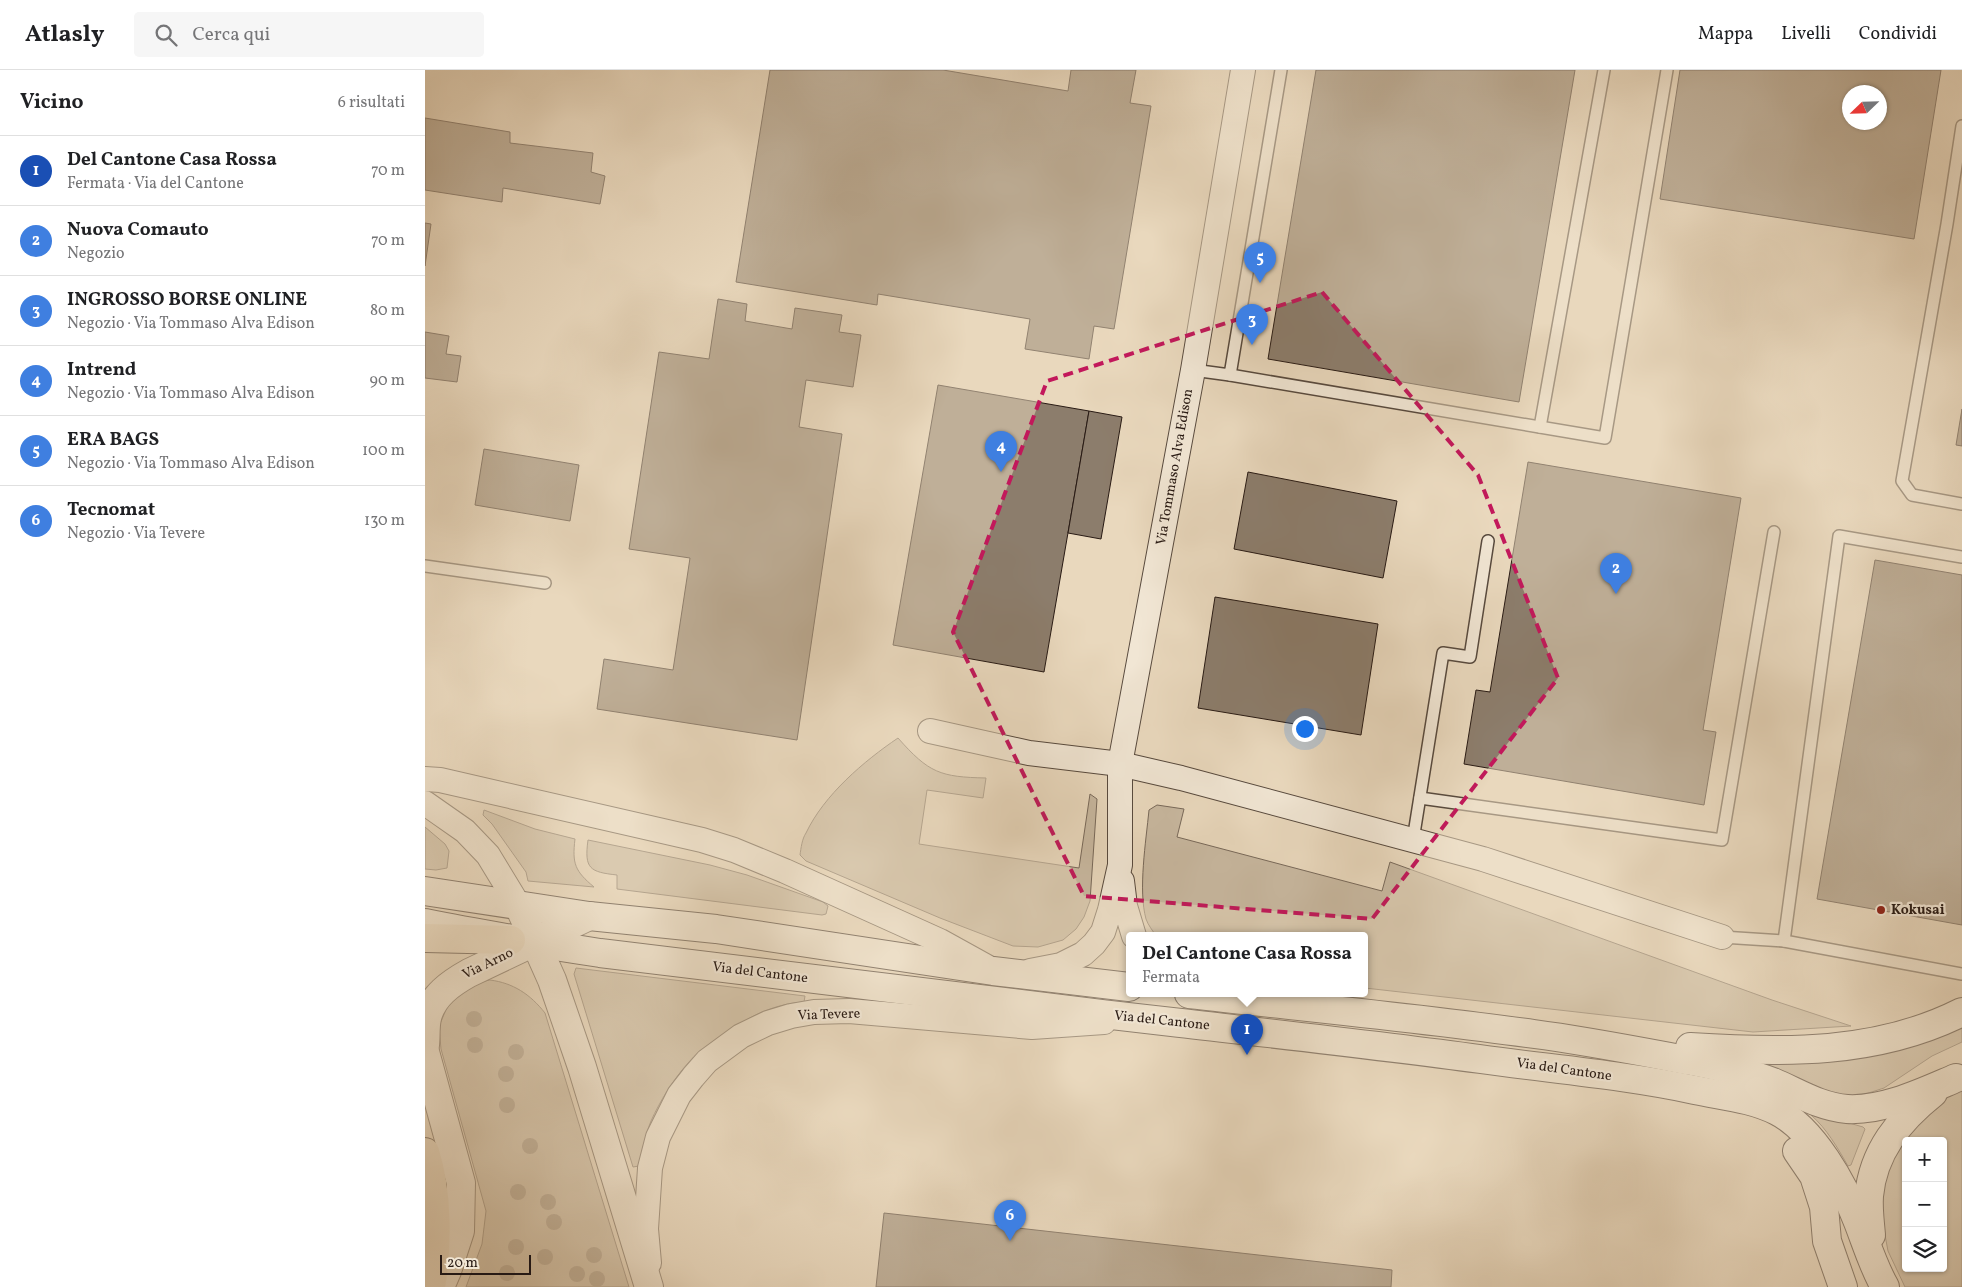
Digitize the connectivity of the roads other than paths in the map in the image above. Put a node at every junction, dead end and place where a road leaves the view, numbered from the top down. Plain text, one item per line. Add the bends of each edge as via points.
1 (1243, 70) edge
2 (1281, 70) edge
3 (1604, 70) edge
4 (1667, 70) edge
5 (1962, 126) edge
6 (1193, 370) junction
7 (1230, 375) junction
8 (1540, 428) junction
9 (1962, 504) edge
10 (1774, 532) dead end
11 (1488, 541) dead end
12 (1962, 557) edge
13 (425, 566) edge
14 (545, 583) dead end
15 (930, 731) dead end
16 (1120, 764) junction
17 (425, 779) edge
18 (1420, 798) junction
19 (425, 803) edge
20 (1413, 840) junction
21 (1120, 865) junction
22 (425, 890) edge
23 (519, 906) junction
24 (589, 916) junction
25 (425, 923) edge
26 (1133, 932) edge
27 (1723, 937) joint
28 (425, 938) edge
29 (523, 941) junction
30 (1784, 941) junction
31 (1003, 972) junction
32 (1962, 974) edge
33 (1126, 987) edge
34 (1221, 997) edge
35 (1962, 1012) edge
36 (1145, 1019) junction
37 (1535, 1034) junction
38 (425, 1045) edge
39 (425, 1052) edge
40 (1959, 1077) edge
41 (1694, 1090) junction
42 (425, 1152) edge
43 (431, 1287) edge
44 (440, 1287) edge
45 (649, 1287) edge
46 (653, 1287) edge
47 (1843, 1287) edge
48 (1886, 1287) edge

1 - 6 street, Via Tommaso Alva Edison
2 - 7 lane
3 - 8 lane
4 - 8 lane via 1605,438
5 - 9 lane via 1901,481 1912,495
6 - 7 lane
6 - 16 street, Via Tommaso Alva Edison
7 - 8 lane
10 - 18 lane via 1723,840
11 - 18 lane via 1470,657 1443,653
12 - 30 lane via 1839,536
13 - 14 lane
15 - 16 street via 1029,753
16 - 20 street
16 - 21 street, Via Tommaso Alva Edison
17 - 31 street via 585,812 734,850
18 - 20 lane
19 - 23 street via 465,831 488,855
20 - 27 street via 1483,859
21 - 26 street, Via Tommaso Alva Edison via 1125,906
21 - 31 street, Via Tommaso Alva Edison via 1107,921 1094,944 1083,954 1061,965
22 - 23 main road
23 - 24 main road
23 - 29 main road
24 - 29 main road, Via Arno
24 - 31 main road via 716,929
25 - 29 main road, Via del Cantone
27 - 30 lane
28 - 29 highway
29 - 36 main road, Via del Cantone via 617,956
29 - 38 main road, Via Arno via 451,983 435,1001 427,1017
29 - 45 main road via 552,980 583,1066
30 - 32 lane
31 - 33 main road
34 - 37 main road, Via del Cantone
35 - 37 main road via 1898,1037 1831,1049 1745,1050
36 - 41 main road, Via del Cantone via 1362,1043
36 - 46 street, Via Tevere via 1032,1027 814,1012 768,1023 741,1036 707,1060 693,1076 679,1095 658,1137 650,1168 646,1229
37 - 40 main road, Via del Cantone via 1698,1062 1747,1074 1829,1106 1847,1109 1872,1107 1919,1094
39 - 44 main road via 461,1182 460,1231
40 - 48 main road via 1937,1090 1897,1126 1884,1145 1874,1171 1869,1197 1871,1240
41 - 47 main road via 1759,1116 1788,1138 1814,1176 1824,1207 1827,1242
41 - 48 main road, Via del Cantone via 1749,1100 1778,1111 1799,1126 1837,1180
42 - 43 highway via 435,1216

